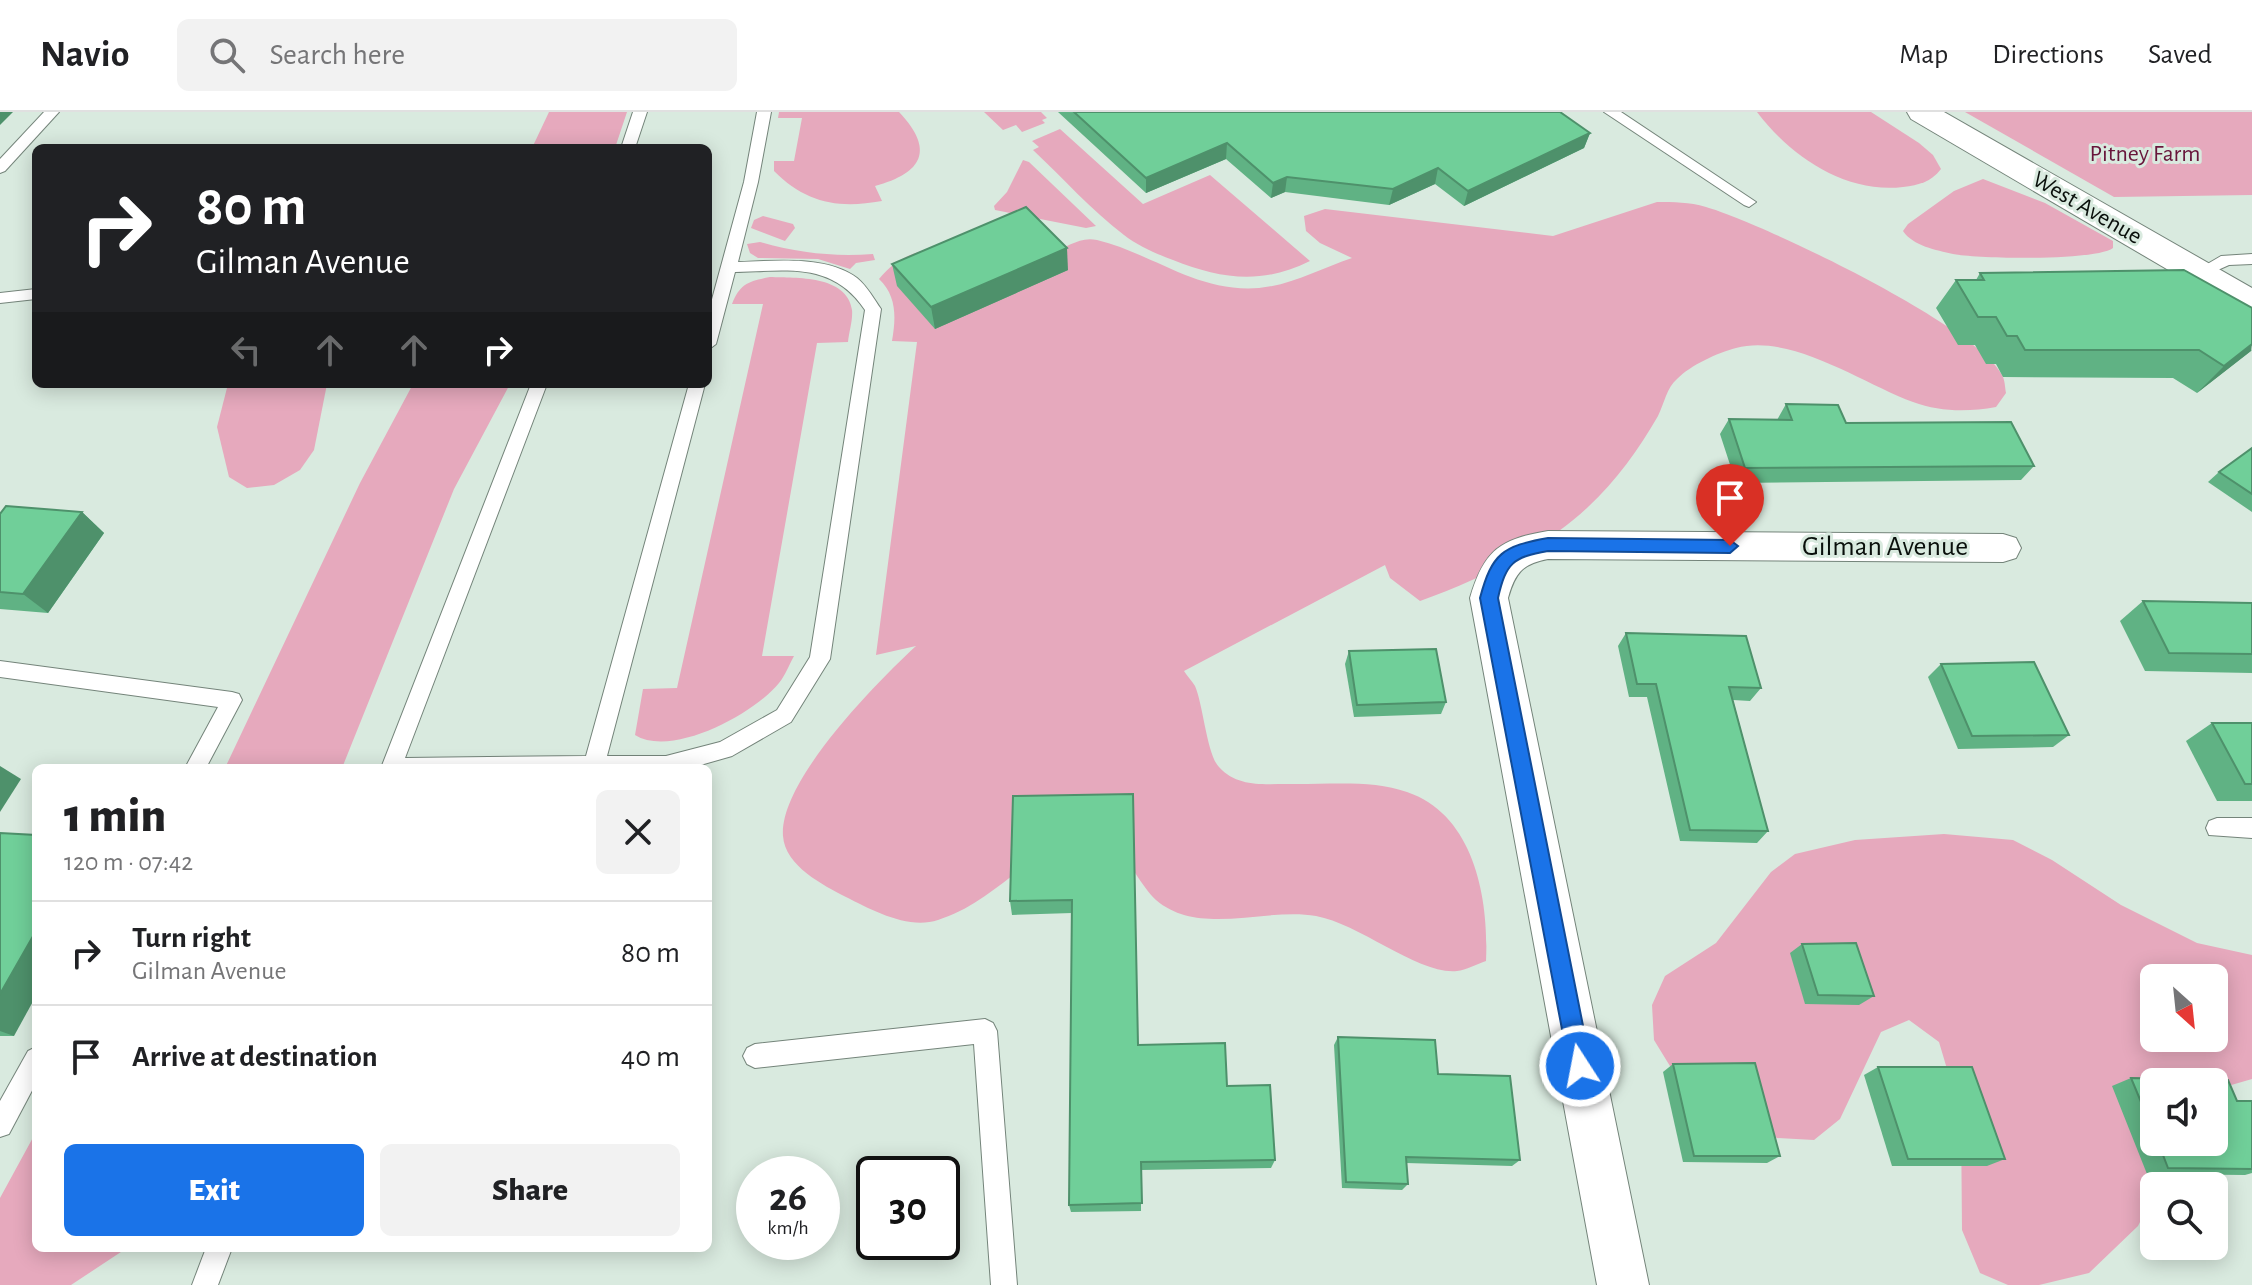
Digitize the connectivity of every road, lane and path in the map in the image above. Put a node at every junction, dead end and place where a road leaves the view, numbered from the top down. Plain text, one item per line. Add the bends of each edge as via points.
1 (52, 112) edge
2 (640, 112) edge
3 (764, 112) edge
4 (1611, 112) edge
5 (1922, 112) edge
6 (629, 144) edge
7 (0, 168) edge
8 (1749, 202) dead end
9 (2252, 259) edge
10 (729, 267) junction
11 (2200, 273) junction
12 (32, 294) edge
13 (0, 298) edge
14 (2252, 304) edge
15 (712, 329) edge
16 (537, 388) edge
17 (696, 388) edge
18 (2003, 548) dead end
19 (0, 669) edge
20 (197, 764) edge
21 (393, 764) edge
22 (594, 764) edge
23 (670, 764) edge
24 (2217, 828) dead end
25 (2252, 828) edge
26 (755, 1056) dead end
27 (32, 1066) edge
28 (0, 1125) edge
29 (217, 1252) edge
30 (205, 1285) edge
31 (1004, 1285) edge
32 (1623, 1285) edge

1 - 7 lane
2 - 6 lane
3 - 10 lane
4 - 8 lane
5 - 11 street, West Avenue
9 - 11 lane via 2226,260
10 - 15 lane
10 - 23 lane via 824,270 852,281 873,309 820,659 784,716 725,750
11 - 14 street, West Avenue
12 - 13 lane
16 - 21 lane
17 - 22 lane
18 - 32 street, Gilman Avenue via 1548,545 1516,550 1496,569 1489,598
19 - 20 lane via 232,700
24 - 25 lane
26 - 31 lane via 985,1031
27 - 28 lane
29 - 30 lane

